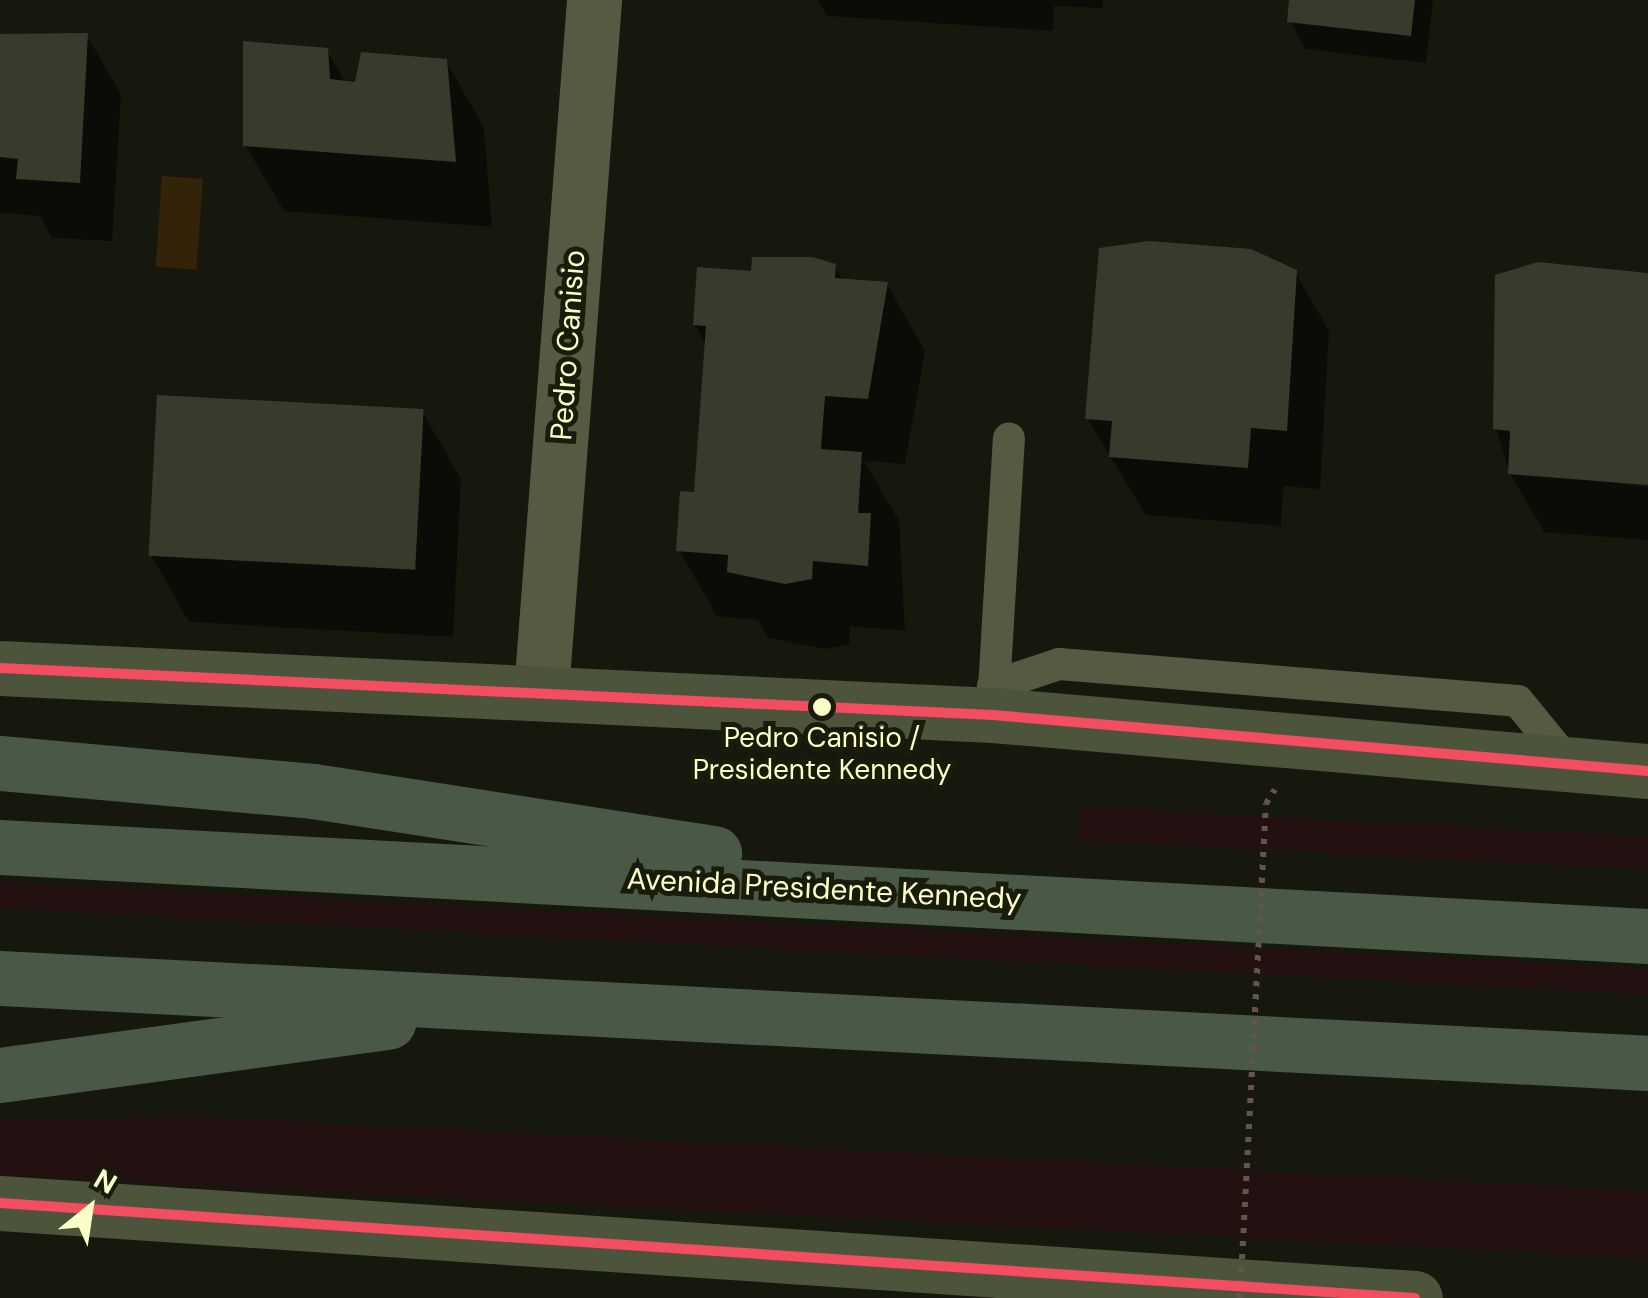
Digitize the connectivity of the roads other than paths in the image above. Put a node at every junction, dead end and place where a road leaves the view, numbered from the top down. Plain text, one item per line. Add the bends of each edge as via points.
1 (594, 0) edge
2 (1009, 438) dead end
3 (0, 668) edge
4 (540, 690) junction
5 (993, 700) junction
6 (0, 762) edge
7 (1648, 772) edge
8 (0, 847) edge
9 (953, 895) junction
10 (1648, 936) edge
11 (0, 978) edge
12 (518, 1004) junction
13 (1645, 1063) edge
14 (0, 1075) edge
15 (0, 1204) edge
16 (1415, 1298) edge

1 - 4 street, Pedro Canisio
2 - 5 lane
3 - 4 main road
4 - 5 main road
5 - 7 main road
6 - 9 highway via 313,790
8 - 9 highway, Avenida Presidente Kennedy
9 - 10 highway, Avenida Presidente Kennedy
11 - 12 highway
12 - 13 highway
12 - 14 highway
15 - 16 main road

